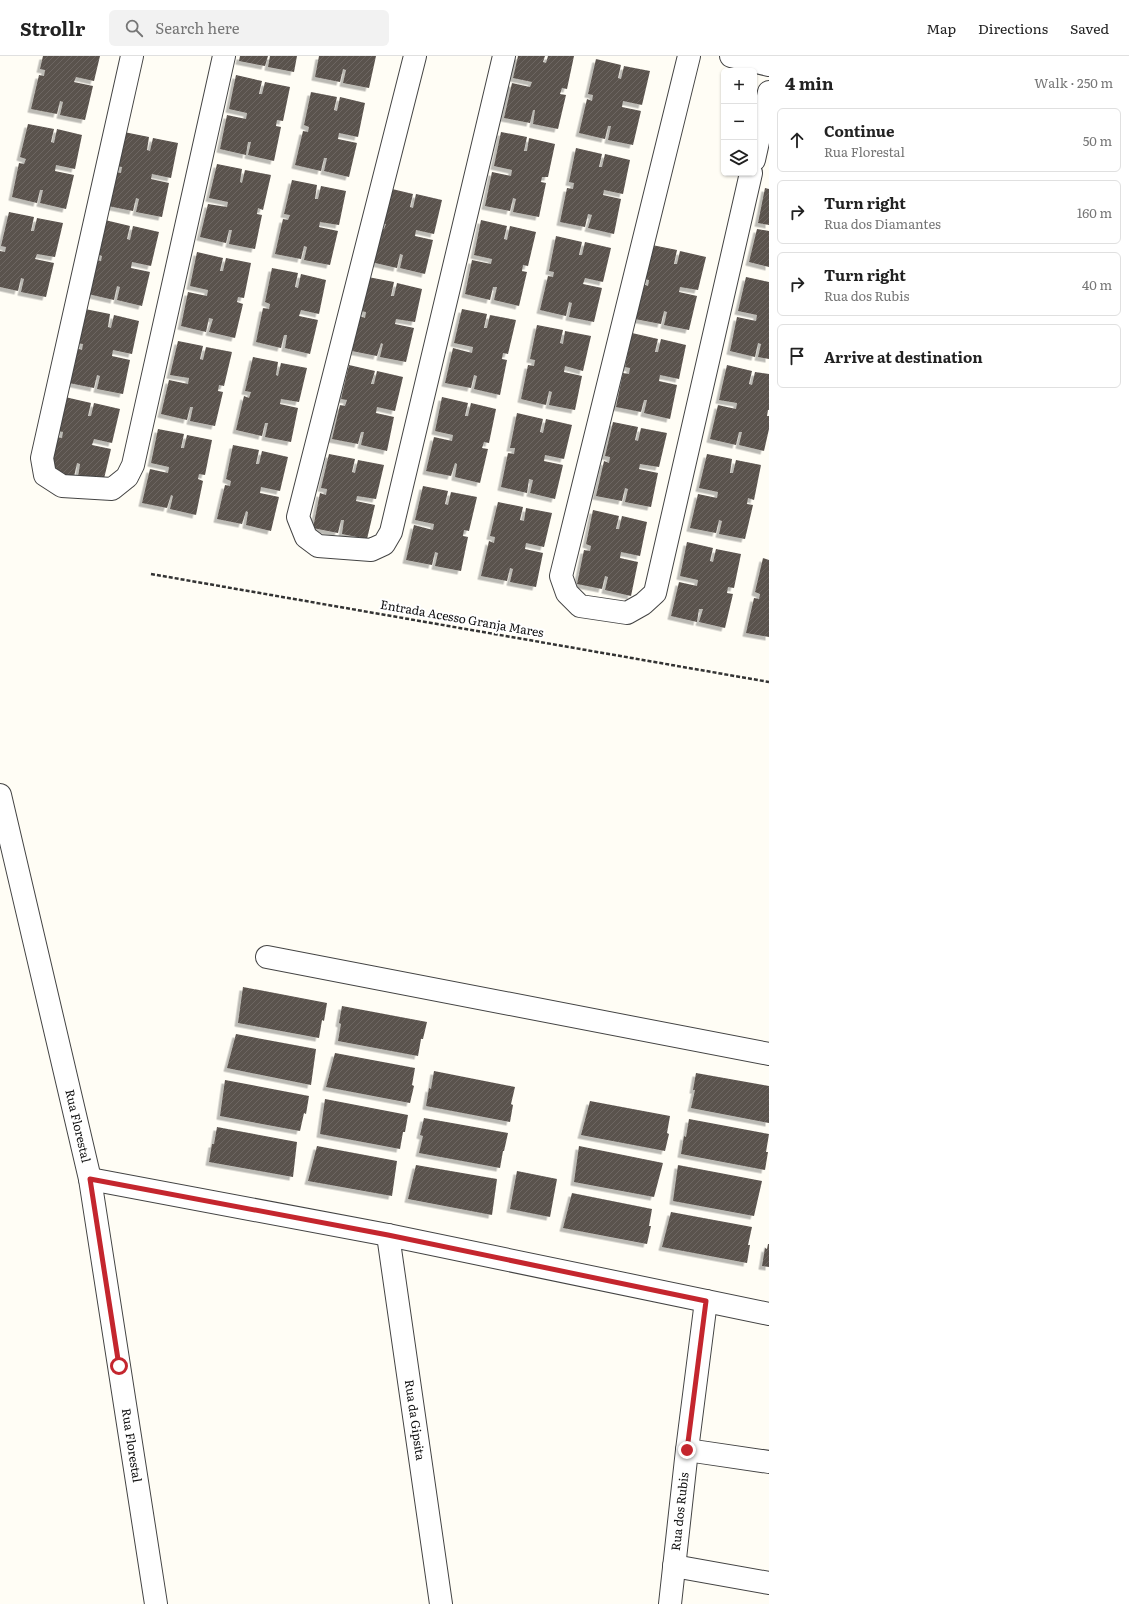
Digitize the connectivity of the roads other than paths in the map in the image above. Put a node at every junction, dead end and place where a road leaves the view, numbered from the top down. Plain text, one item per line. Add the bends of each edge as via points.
1 (132, 56) edge
2 (224, 56) edge
3 (415, 56) edge
4 (504, 56) edge
5 (731, 56) edge
6 (687, 64) edge
7 (769, 65) edge
8 (769, 92) edge
9 (757, 146) edge
10 (750, 176) edge
11 (0, 795) edge
12 (267, 957) dead end
13 (769, 1054) edge
14 (90, 1179) junction
15 (388, 1235) junction
16 (706, 1301) junction
17 (769, 1314) edge
18 (687, 1450) junction
19 (769, 1462) edge
20 (674, 1566) junction
21 (769, 1583) edge
22 (156, 1604) edge
23 (441, 1604) edge
24 (670, 1604) edge

1 - 2 street via 42,458 45,475 62,486 112,489 127,477 134,465
3 - 4 street via 298,517 306,537 318,546 371,550 384,544 392,532
5 - 7 street
6 - 10 street via 561,576 567,592 580,606 627,613 655,593
8 - 9 street
11 - 14 street, Rua Florestal
12 - 13 street
14 - 15 street
14 - 22 street, Rua Florestal
15 - 16 street
15 - 23 street, Rua da Gipsita
16 - 17 street
16 - 18 street, Rua dos Rubis
18 - 19 street
18 - 20 street, Rua dos Rubis
20 - 21 street
20 - 24 street, Rua dos Rubis

